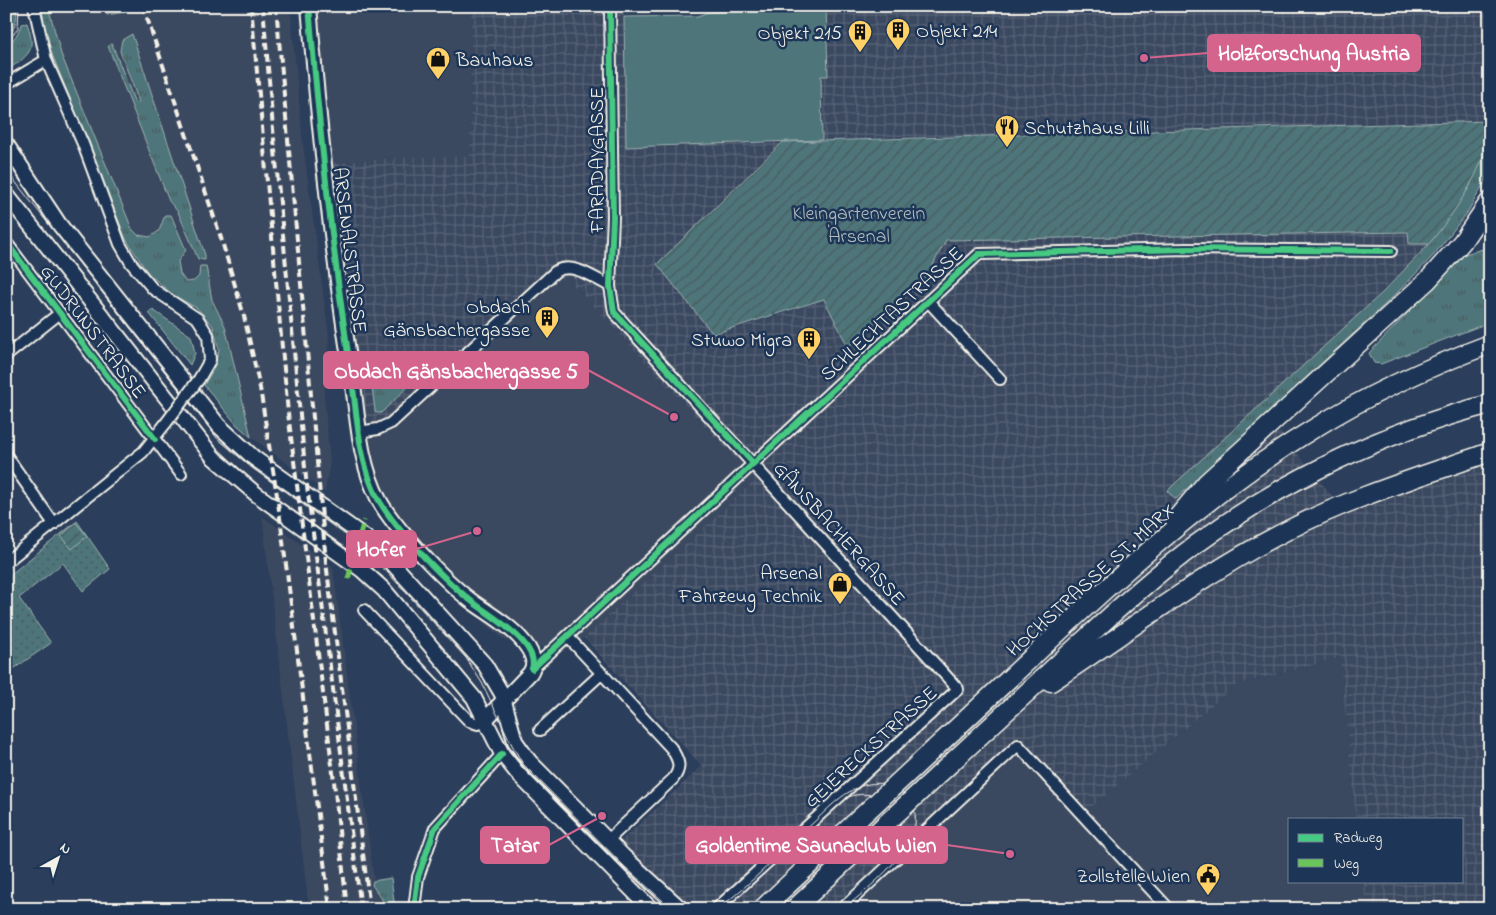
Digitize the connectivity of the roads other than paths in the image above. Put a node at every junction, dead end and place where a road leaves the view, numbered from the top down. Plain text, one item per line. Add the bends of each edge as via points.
1 (34, 6) edge
2 (309, 6) edge
3 (610, 6) edge
4 (46, 60) junction
5 (6, 84) edge
6 (6, 144) edge
7 (6, 194) edge
8 (1490, 201) edge
9 (6, 242) edge
10 (1391, 251) dead end
11 (610, 286) junction
12 (928, 301) junction
13 (614, 312) joint
14 (60, 314) junction
15 (1490, 344) edge
16 (6, 356) edge
17 (1000, 380) dead end
18 (1490, 404) edge
19 (359, 432) junction
20 (155, 440) junction
21 (1490, 452) edge
22 (6, 455) edge
23 (753, 463) junction
24 (180, 474) dead end
25 (54, 524) junction
26 (1146, 554) junction
27 (6, 562) edge
28 (364, 610) dead end
29 (568, 637) junction
30 (532, 669) junction
31 (602, 673) junction
32 (958, 689) joint
33 (503, 698) junction
34 (1005, 712) junction
35 (486, 719) junction
36 (540, 730) dead end
37 (502, 754) junction
38 (607, 841) junction
39 (414, 909) edge
40 (652, 909) edge
41 (681, 909) edge
42 (716, 909) edge
43 (762, 909) edge
44 (794, 909) edge
45 (842, 909) edge
46 (1169, 909) edge

1 - 4 street
2 - 19 main road, ARSENALSTRASSE via 324,171
3 - 11 street, FARADAYGASSE via 614,217
4 - 5 street
4 - 20 street, bridge via 83,144 120,244 131,263 153,289 190,313 205,328 210,343 210,360 200,379
6 - 33 main road, GUDRUNSTRASSE via 59,224 219,426 254,458 380,551 477,655
7 - 35 main road, GUDRUNSTRASSE via 214,458 256,494 376,582 474,698
8 - 26 highway via 1462,242 1428,280 1206,482
9 - 14 street, GUDRUNSTRASSE
10 - 12 street, SCHLECHTASTRASSE via 1187,249 979,254
11 - 13 street, FARADAYGASSE
11 - 19 street via 565,266 388,425
12 - 17 street
12 - 23 street, SCHLECHTASTRASSE
13 - 23 street, GÄNSBACHERGASSE
14 - 16 street
14 - 20 street, GUDRUNSTRASSE
15 - 26 highway, HOCHSTRASSE ST. MARX via 1403,380 1312,429 1243,476
18 - 34 highway, HOCHSTRASSE ST. MARX via 1416,428 1353,454 1236,517 1169,565
19 - 30 main road, ARSENALSTRASSE via 368,475 386,512 452,584 523,642 533,656
20 - 24 street, GUDRUNSTRASSE
20 - 25 street
21 - 34 highway via 1342,506 1242,554
22 - 25 street
23 - 29 street, SCHLECHTASTRASSE
23 - 32 street, GÄNSBACHERGASSE
25 - 27 street
26 - 43 highway, HOCHSTRASSE ST. MARX, bridge
28 - 35 street via 469,721 478,724
29 - 30 street, SCHLECHTASTRASSE
29 - 31 street
30 - 33 main road
31 - 36 street
31 - 38 street via 671,748 680,766 673,779
32 - 42 street, GEIERECKSTRASSE
33 - 35 main road
33 - 38 main road, GUDRUNSTRASSE via 518,747
34 - 44 highway, HOCHSTRASSE ST. MARX, bridge
35 - 37 main road, GUDRUNSTRASSE
37 - 39 street via 435,828 418,876
37 - 40 main road, GUDRUNSTRASSE via 529,787
38 - 41 main road, GUDRUNSTRASSE
45 - 46 street via 1018,744

